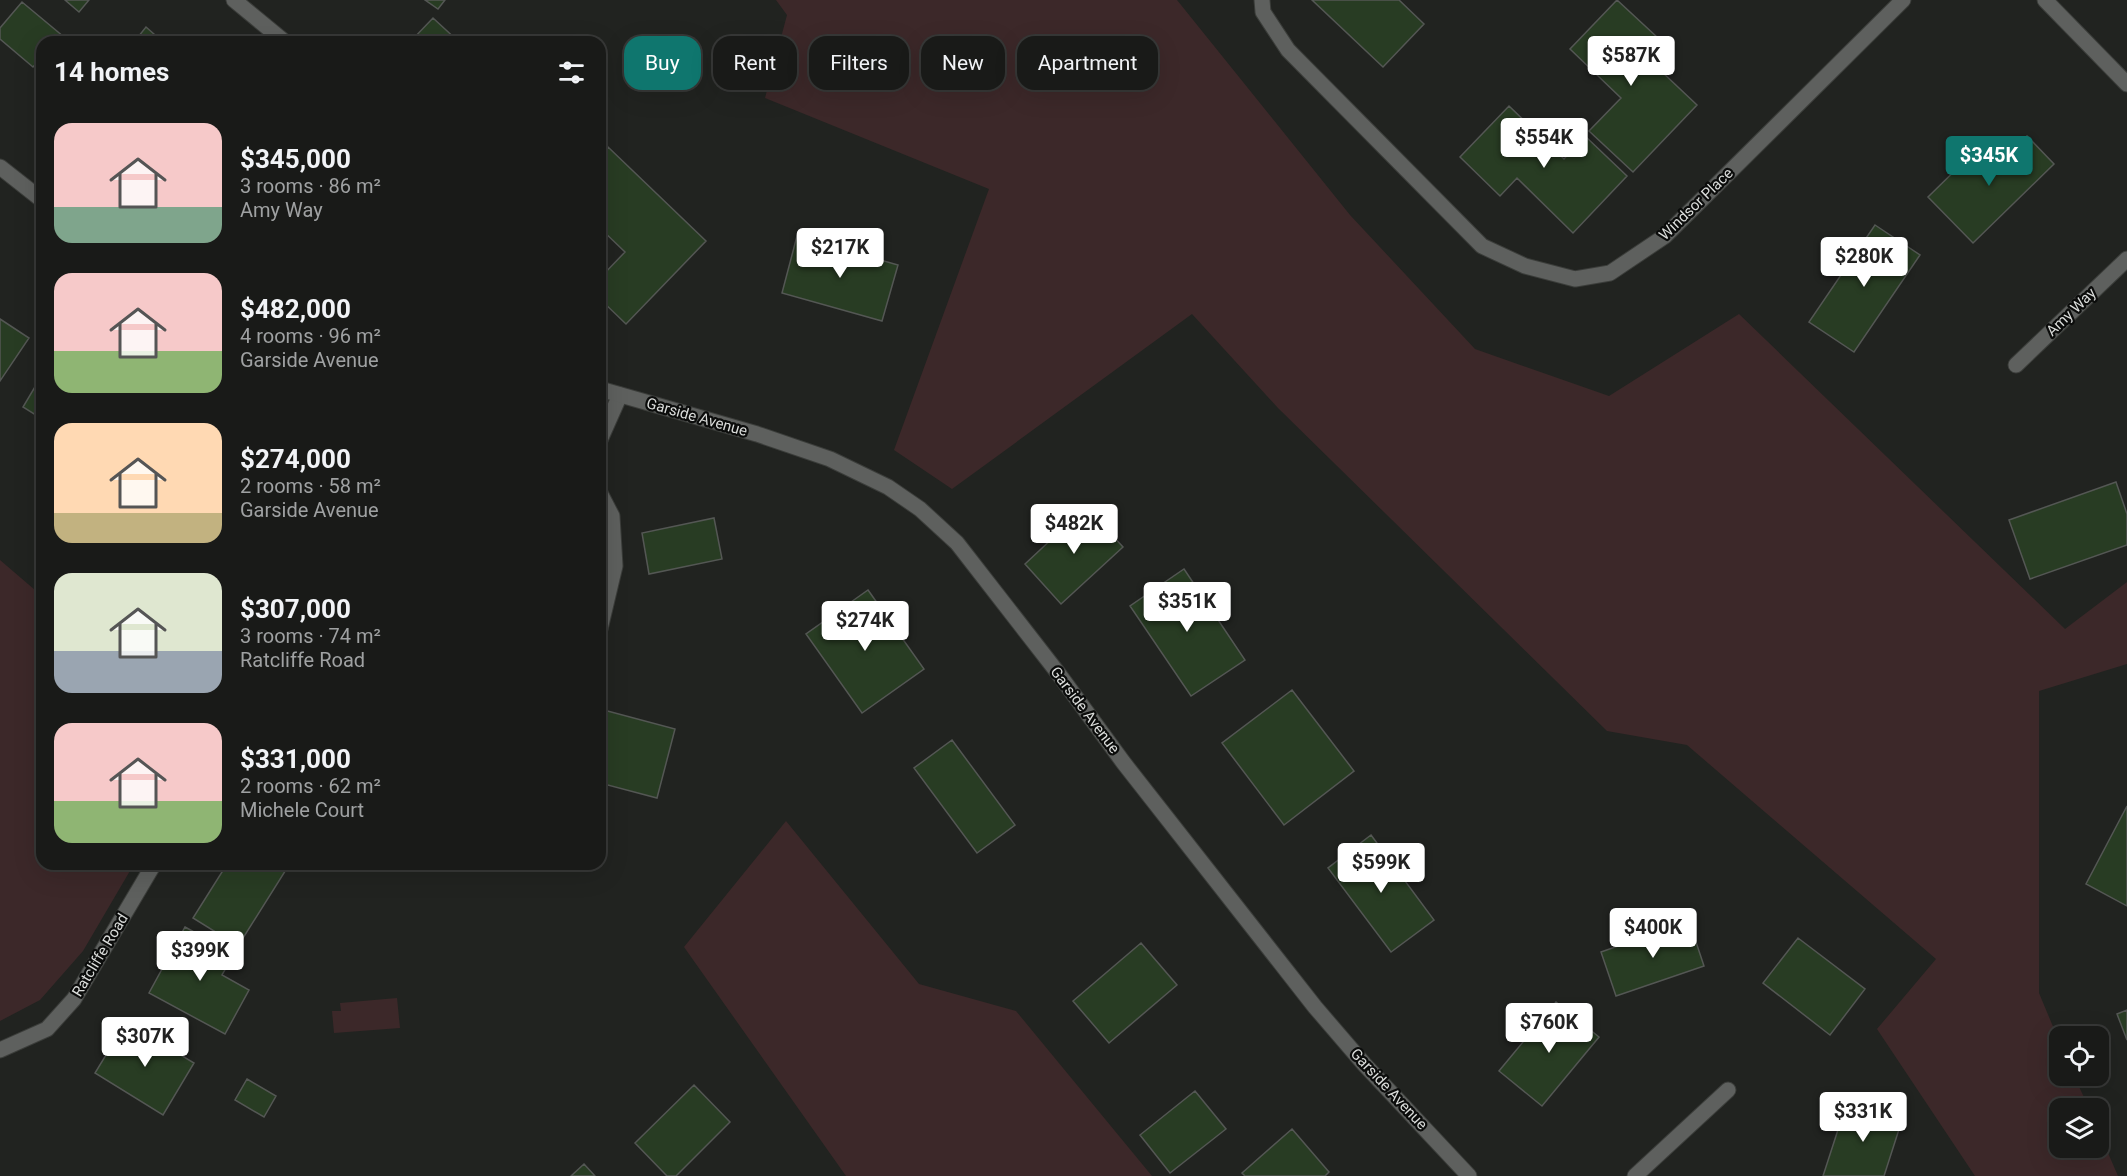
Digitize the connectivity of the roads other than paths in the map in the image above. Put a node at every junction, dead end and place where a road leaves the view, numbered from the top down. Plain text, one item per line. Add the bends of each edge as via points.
1 (234, 0) edge
2 (1262, 0) edge
3 (1903, 0) edge
4 (2045, 0) edge
5 (278, 36) edge
6 (2127, 84) edge
7 (0, 167) edge
8 (36, 195) edge
9 (2127, 259) edge
10 (2016, 365) dead end
11 (606, 391) edge
12 (620, 395) junction
13 (606, 426) edge
14 (606, 504) edge
15 (606, 604) edge
16 (150, 870) edge
17 (0, 1050) edge
18 (1728, 1090) dead end
19 (1469, 1176) edge
20 (1635, 1176) edge

1 - 5 street
2 - 3 street, Windsor Place via 1263,12 1288,50 1482,246 1525,266 1575,279 1610,273 1665,236
4 - 6 street
7 - 8 street
9 - 10 street, Amy Way
11 - 12 street, Garside Avenue
12 - 13 street
12 - 19 street, Garside Avenue via 830,459 888,487 920,509 957,543 1315,1006
14 - 15 street via 612,516 615,566
16 - 17 street, Ratcliffe Road via 74,999 47,1029
18 - 20 street

